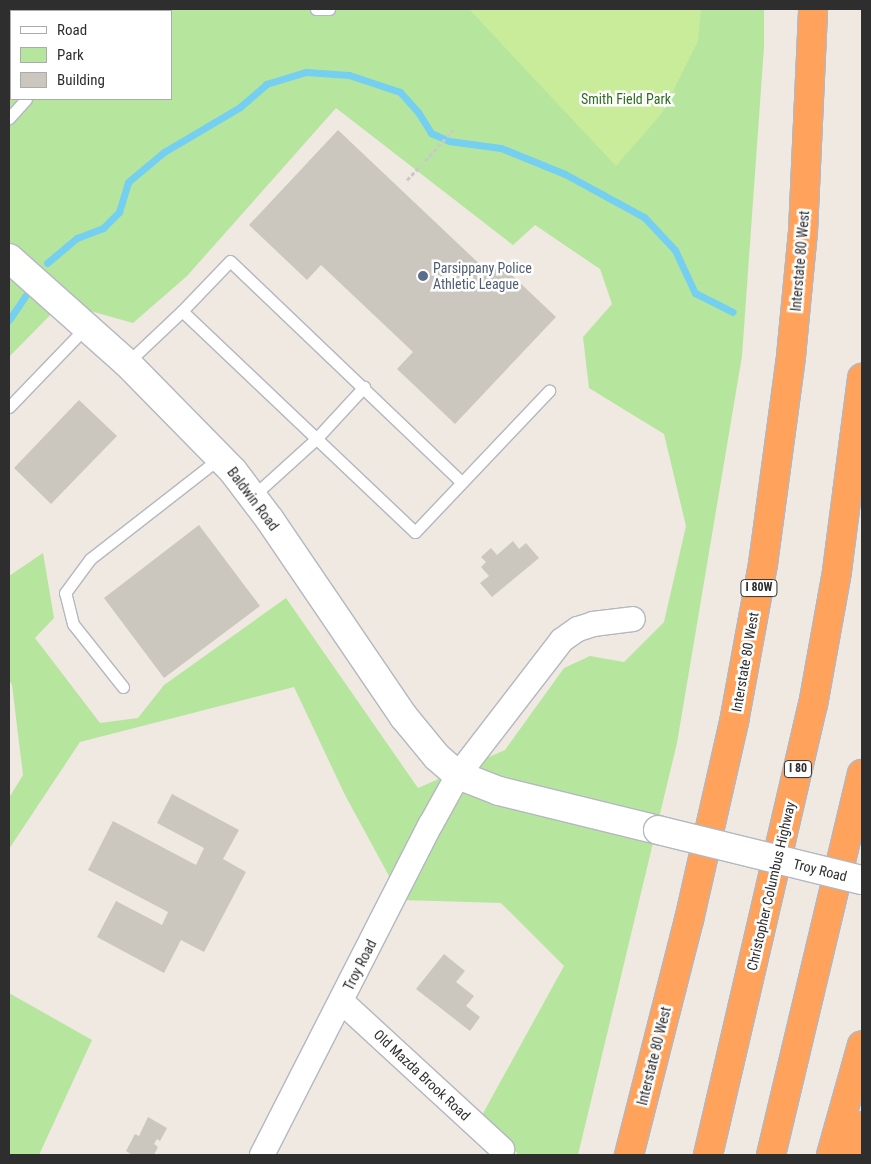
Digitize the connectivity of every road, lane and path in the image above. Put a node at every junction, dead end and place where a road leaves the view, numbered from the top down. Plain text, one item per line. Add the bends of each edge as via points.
1 (316, 9) edge
2 (329, 9) edge
3 (814, 9) edge
4 (25, 100) edge
5 (9, 118) edge
6 (453, 130) dead end
7 (425, 161) dead end
8 (421, 165) dead end
9 (408, 180) dead end
10 (9, 258) edge
11 (182, 311) junction
12 (85, 328) junction
13 (127, 363) junction
14 (862, 378) edge
15 (364, 387) junction
16 (549, 391) dead end
17 (9, 407) edge
18 (316, 439) junction
19 (221, 457) junction
20 (461, 482) junction
21 (252, 497) junction
22 (633, 619) dead end
23 (123, 687) dead end
24 (862, 774) edge
25 (458, 775) junction
26 (862, 880) edge
27 (341, 1001) junction
28 (862, 1046) edge
29 (862, 1126) edge
30 (502, 1152) edge
31 (262, 1155) edge
32 (629, 1155) edge
33 (708, 1155) edge
34 (771, 1155) edge
35 (831, 1155) edge
36 (855, 1155) edge

1 - 2 lane
3 - 32 highway, Interstate 80 West / I 80W via 803,232 791,356 763,564 730,741 689,920
4 - 5 lane
6 - 7 path
8 - 9 path
10 - 12 street, Baldwin Road
11 - 13 lane
11 - 15 lane via 230,261
11 - 18 lane
12 - 13 street, Baldwin Road
12 - 17 lane
13 - 19 street, Baldwin Road
14 - 33 highway, Christopher Columbus Highway / I 80 via 837,571 813,705
15 - 18 lane
15 - 20 lane
16 - 20 lane
18 - 20 lane via 415,532
18 - 21 lane
19 - 21 street, Baldwin Road
19 - 23 lane via 90,559 65,593 72,624
21 - 25 street, Baldwin Road via 404,717 437,757
22 - 25 street, Troy Road via 593,624 562,640
24 - 34 highway
25 - 26 street, Troy Road, bridge via 499,791
25 - 27 street, Troy Road
27 - 30 street, Old Mazda Brook Road
27 - 31 street, Troy Road
28 - 35 highway
29 - 36 highway

